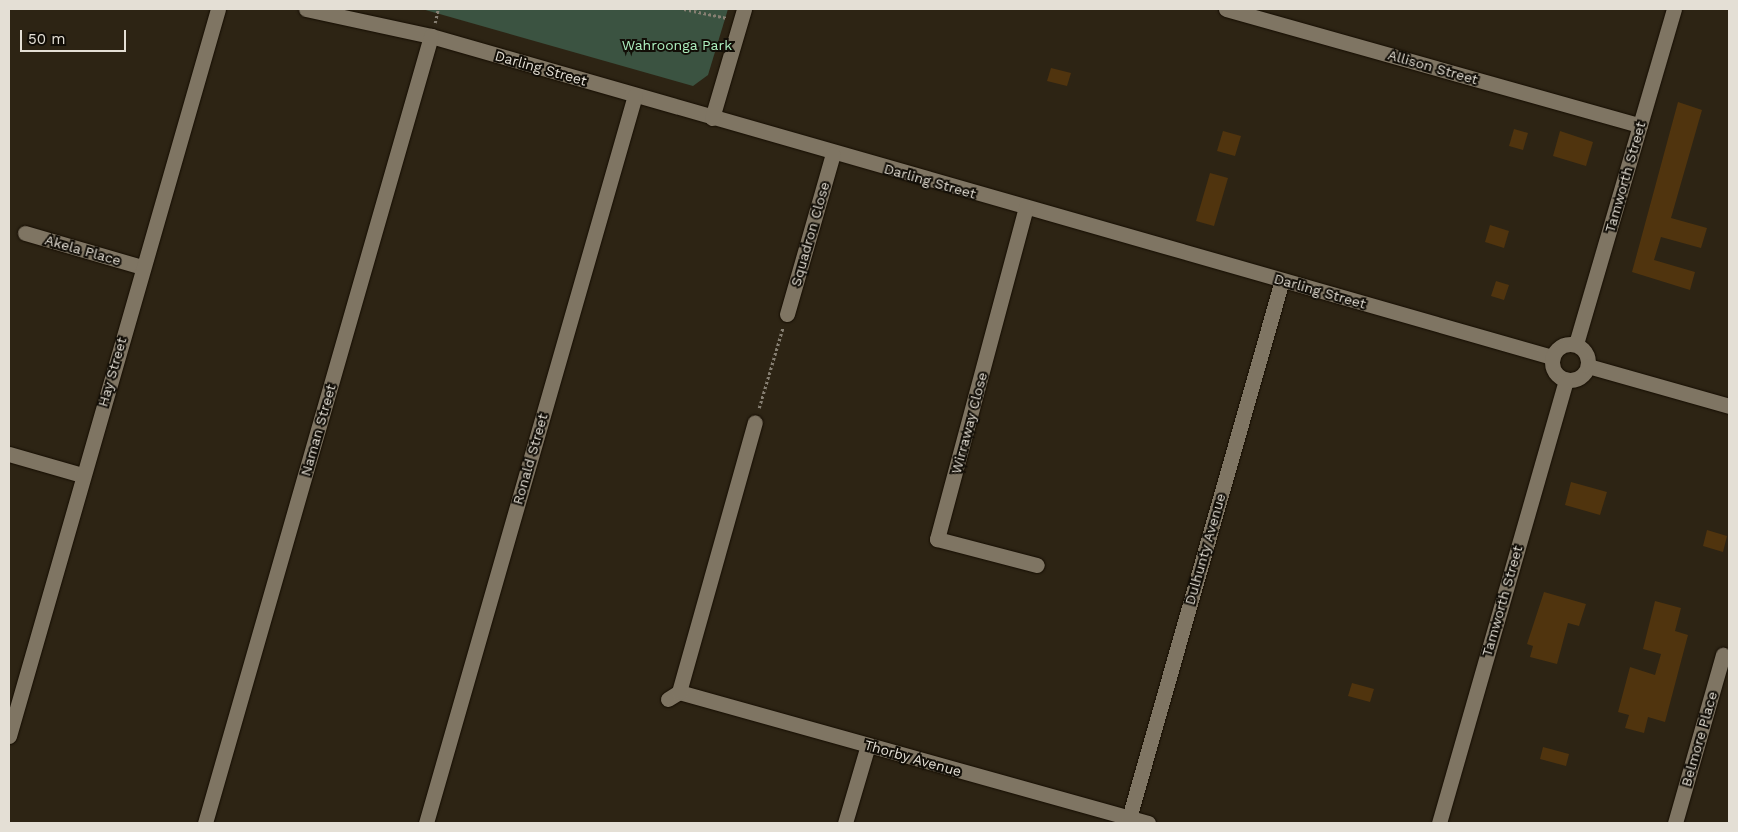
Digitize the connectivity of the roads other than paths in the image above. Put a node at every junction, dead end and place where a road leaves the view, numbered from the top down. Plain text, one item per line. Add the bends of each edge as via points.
1 (218, 9) edge
2 (306, 9) edge
3 (1226, 9) edge
4 (1674, 9) edge
5 (742, 15) edge
6 (431, 36) junction
7 (635, 95) junction
8 (712, 118) junction
9 (1640, 125) junction
10 (833, 154) junction
11 (1026, 207) junction
12 (25, 233) dead end
13 (142, 268) junction
14 (1282, 280) junction
15 (787, 314) road end
16 (1576, 344) junction
17 (1552, 357) junction
18 (1588, 366) junction
19 (1566, 380) junction
20 (1729, 406) edge
21 (755, 422) road end
22 (9, 454) edge
23 (82, 475) junction
24 (1037, 565) dead end
25 (1723, 655) dead end
26 (16, 686) edge
27 (9, 736) edge
28 (868, 745) junction
29 (1129, 818) junction
30 (205, 823) edge
31 (426, 823) edge
32 (845, 823) edge
33 (1148, 823) edge
34 (1438, 823) edge
35 (1675, 823) edge

1 - 13 street, Hay Street
2 - 6 street, Darling Street
3 - 9 street, Allison Street
4 - 9 street, Tamworth Street
5 - 8 street
6 - 7 street, Darling Street
6 - 30 street, Naman Street
7 - 8 street, Darling Street
7 - 31 street, Ronald Street
8 - 10 street, Darling Street
9 - 16 street, Tamworth Street
10 - 11 street, Darling Street
10 - 15 street, Squadron Close
11 - 14 street, Darling Street
11 - 24 street, Wirraway Close via 937,539
12 - 13 street, Akela Place
13 - 23 street, Hay Street
14 - 17 street, Darling Street
14 - 29 street, Dulhunty Avenue
16 - 17 street via 1559,347
16 - 18 street via 1585,351
17 - 19 street via 1556,374
18 - 19 street via 1577,379
18 - 20 street
19 - 34 street, Tamworth Street
21 - 28 street, Thorby Avenue via 674,695
22 - 23 street
23 - 26 street, Hay Street
25 - 35 street, Belmore Place
26 - 27 street, Hay Street
28 - 29 street, Thorby Avenue
28 - 32 street
29 - 33 street, Thorby Avenue

